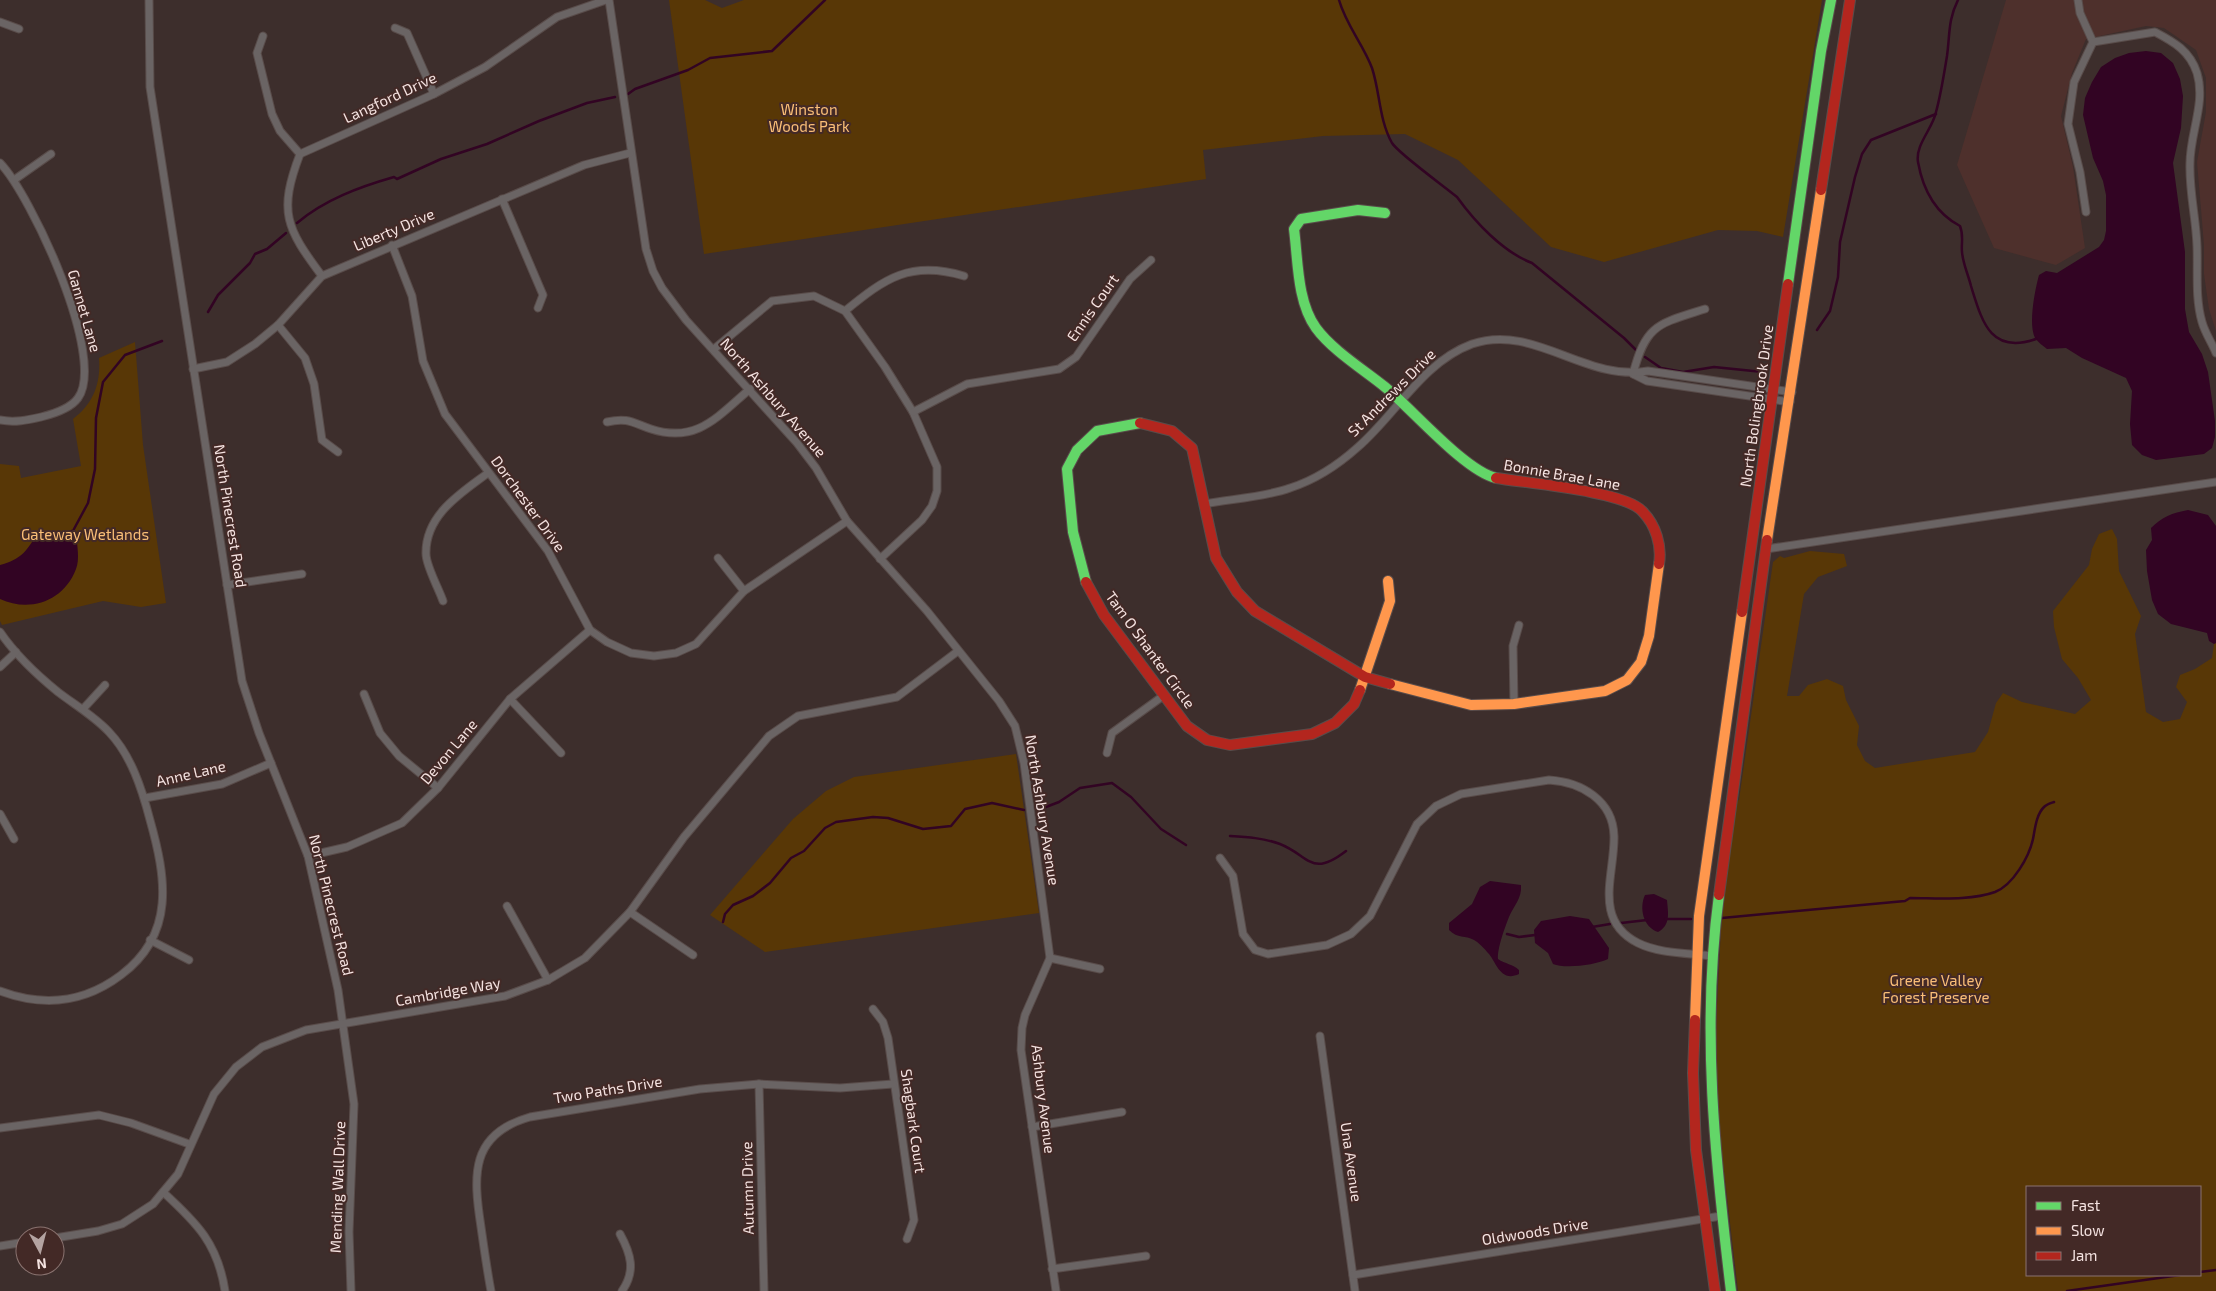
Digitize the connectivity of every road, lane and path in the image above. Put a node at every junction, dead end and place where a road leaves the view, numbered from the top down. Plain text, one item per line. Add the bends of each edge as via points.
1 (148, 0) edge
2 (608, 0) edge
3 (1831, 0) edge
4 (1850, 0) edge
5 (2078, 0) edge
6 (0, 22) edge
7 (395, 28) dead end
8 (19, 29) dead end
9 (263, 36) dead end
10 (2093, 42) junction
11 (434, 94) junction
12 (630, 153) junction
13 (51, 154) dead end
14 (300, 154) junction
15 (0, 163) edge
16 (14, 180) junction
17 (502, 199) junction
18 (2086, 212) dead end
19 (1386, 213) dead end
20 (392, 245) junction
21 (1151, 260) dead end
22 (322, 276) junction
23 (964, 276) dead end
24 (538, 308) dead end
25 (1705, 309) dead end
26 (845, 312) junction
27 (278, 324) junction
28 (714, 350) junction
29 (2216, 353) edge
30 (193, 369) junction
31 (1633, 374) junction
32 (750, 389) junction
33 (1774, 395) junction
34 (1791, 397) junction
35 (1401, 403) junction
36 (913, 412) junction
37 (0, 420) edge
38 (607, 422) dead end
39 (338, 452) dead end
40 (488, 473) junction
41 (2216, 482) edge
42 (1204, 504) junction
43 (847, 522) junction
44 (1766, 549) junction
45 (718, 558) dead end
46 (880, 559) junction
47 (302, 574) dead end
48 (1388, 580) dead end
49 (227, 585) junction
50 (744, 591) junction
51 (443, 601) dead end
52 (1519, 624) dead end
53 (590, 630) junction
54 (0, 632) edge
55 (958, 651) junction
56 (16, 652) junction
57 (0, 667) edge
58 (1365, 677) junction
59 (104, 686) dead end
60 (364, 694) dead end
61 (1163, 696) junction
62 (510, 699) junction
63 (1514, 704) junction
64 (83, 709) junction
65 (561, 752) dead end
66 (1107, 753) dead end
67 (271, 763) junction
68 (438, 788) junction
69 (145, 798) junction
70 (0, 814) edge
71 (14, 839) dead end
72 (308, 856) junction
73 (1220, 858) dead end
74 (507, 906) dead end
75 (630, 912) junction
76 (150, 940) junction
77 (1698, 954) junction
78 (693, 955) dead end
79 (1713, 956) junction
80 (1050, 958) junction
81 (189, 960) dead end
82 (1100, 969) dead end
83 (548, 980) junction
84 (0, 991) edge
85 (874, 1009) dead end
86 (344, 1023) junction
87 (1320, 1036) dead end
88 (353, 1083) joint
89 (759, 1084) junction
90 (893, 1084) junction
91 (1122, 1112) dead end
92 (1032, 1127) junction
93 (0, 1128) edge
94 (189, 1144) junction
95 (164, 1192) junction
96 (1721, 1216) junction
97 (1705, 1219) junction
98 (620, 1234) dead end
99 (65, 1236) edge
100 (907, 1239) dead end
101 (15, 1244) edge
102 (0, 1246) edge
103 (1146, 1256) dead end
104 (1052, 1270) junction
105 (1353, 1275) junction
106 (224, 1291) edge
107 (351, 1291) edge
108 (491, 1291) edge
109 (622, 1291) edge
110 (764, 1291) edge
111 (1056, 1291) edge
112 (1355, 1291) edge
113 (1715, 1291) edge
114 (1731, 1291) edge

1 - 30 street, North Pinecrest Road via 150,87
2 - 11 street, Langford Drive via 557,17 485,67
2 - 12 street, North Ashbury Avenue
3 - 33 main road, North Bolingbrook Drive via 1821,51
4 - 34 main road, North Bolingbrook Drive
5 - 10 street
6 - 8 street
7 - 11 street via 407,34
9 - 14 street via 257,53 272,114 280,131
10 - 18 street via 2074,82 2068,124
10 - 29 street via 2155,32 2188,54 2197,74 2200,96 2190,160 2190,189 2202,323
11 - 14 street, Langford Drive
12 - 17 street, Liberty Drive via 584,165
12 - 28 street, North Ashbury Avenue via 646,249 653,271 686,320
13 - 16 street
14 - 22 street via 290,180 288,222 300,246
15 - 16 street, Gannet Lane
16 - 37 street, Gannet Lane via 43,233 64,284 79,331 86,369 78,398 56,413 27,420
17 - 20 street, Liberty Drive
17 - 24 street via 543,295
19 - 35 main road, Bonnie Brae Lane via 1358,210 1302,219 1294,228 1304,300 1316,328
20 - 22 street, Liberty Drive
20 - 40 street, Dorchester Drive via 412,296 426,370 445,414
21 - 36 street, Ennis Court via 1130,279 1076,357 1059,369 967,384
22 - 27 street, Liberty Drive
23 - 26 street via 940,269 900,274 873,288
25 - 31 street via 1655,328 1644,341
26 - 28 street via 814,296 772,302
26 - 36 street
27 - 30 street, Liberty Drive via 227,362
27 - 39 street via 305,358 314,384 322,440
28 - 32 street, North Ashbury Avenue
30 - 49 street, North Pinecrest Road
31 - 33 street, St Andrews Drive via 1648,371
31 - 35 street, St Andrews Drive via 1589,366 1522,341 1484,341 1460,349 1439,362
32 - 38 street via 706,426 683,434 657,431 624,419
32 - 43 street, North Ashbury Avenue via 806,455
33 - 34 street, St Andrews Drive
33 - 77 main road, North Bolingbrook Drive via 1699,916
34 - 44 main road, North Bolingbrook Drive
35 - 42 street, St Andrews Drive via 1358,447 1327,471 1289,489
35 - 63 main road, Bonnie Brae Lane via 1469,464 1493,478 1620,498 1642,510 1658,536 1660,558 1649,636 1641,662 1627,680 1605,690
36 - 46 street via 937,467 937,491 922,520
40 - 51 street via 453,499 430,527 425,555
40 - 53 street, Dorchester Drive via 548,551
41 - 44 street
42 - 58 main road, Bonnie Brae Lane via 1216,558 1237,592 1255,610
42 - 61 main road, Tam O Shanter Circle via 1192,448 1172,431 1141,423 1097,431 1077,450 1068,470 1073,532 1085,581 1104,615
43 - 46 street, North Ashbury Avenue
43 - 50 street
44 - 79 main road, North Bolingbrook Drive
45 - 50 street
46 - 55 street, North Ashbury Avenue
47 - 49 street
48 - 58 main road, Tam O Shanter Circle via 1390,601
49 - 67 street, North Pinecrest Road via 242,680
50 - 53 street via 696,644 676,653 654,656 631,653
52 - 63 street via 1513,646
53 - 62 street, Devon Lane
54 - 56 street
55 - 75 street, Cambridge Way via 897,697 798,716 769,736 684,837
55 - 80 street, North Ashbury Avenue via 999,701 1019,737 1036,840
56 - 57 street
56 - 64 street via 57,691
58 - 61 main road, Tam O Shanter Circle via 1354,704 1335,723 1312,734 1230,745 1207,740 1187,726
58 - 63 main road, Bonnie Brae Lane via 1471,705
59 - 64 street
60 - 68 street via 380,733 399,756
61 - 66 street via 1112,733
62 - 65 street
62 - 68 street, Devon Lane
64 - 69 street via 109,732 131,765
67 - 69 street, Anne Lane via 222,784
67 - 72 street, North Pinecrest Road
68 - 72 street, Devon Lane via 402,823 346,846
69 - 76 street via 164,876 162,908
70 - 71 street
72 - 86 street, North Pinecrest Road
73 - 77 street via 1233,876 1243,934 1255,950 1268,954 1327,945 1350,934 1370,916 1418,824 1436,806 1461,794 1549,780 1563,781 1584,787 1596,796 1611,822 1614,840 1608,896 1612,913 1622,930 1645,946
74 - 83 street
75 - 78 street
75 - 83 street, Cambridge Way via 585,958
76 - 81 street
76 - 84 street via 125,973 110,984 78,998 57,1002 35,1001
77 - 79 street
77 - 97 main road, North Bolingbrook Drive via 1693,1074 1696,1150
79 - 96 main road, North Bolingbrook Drive via 1711,1099
80 - 82 street
80 - 92 street, Ashbury Avenue via 1022,1028 1022,1067
83 - 86 street, Cambridge Way via 505,996
85 - 90 street, Shagbark Court via 886,1030
86 - 88 street, North Pinecrest Road
86 - 94 street, Cambridge Way via 293,1033 250,1054 224,1079
87 - 105 street, Una Avenue
88 - 107 street, Mending Wall Drive via 355,1120 349,1232
89 - 90 street, Two Paths Drive via 840,1088
89 - 108 street, Two Paths Drive via 700,1089 530,1117 507,1126 488,1144 475,1174
89 - 110 street, Autumn Drive
90 - 100 street, Shagbark Court via 914,1220
91 - 92 street
92 - 104 street, Ashbury Avenue
93 - 94 street via 99,1114
94 - 95 street, Cambridge Way via 178,1174
95 - 99 street, Cambridge Way via 153,1204 122,1224
95 - 106 street via 205,1235 219,1263
96 - 97 street, Oldwoods Drive
96 - 114 main road, North Bolingbrook Drive
97 - 105 street, Oldwoods Drive
97 - 113 main road, North Bolingbrook Drive
98 - 109 street via 631,1262 630,1274
101 - 102 street
103 - 104 street
104 - 111 street, Ashbury Avenue
105 - 112 street, Una Avenue

